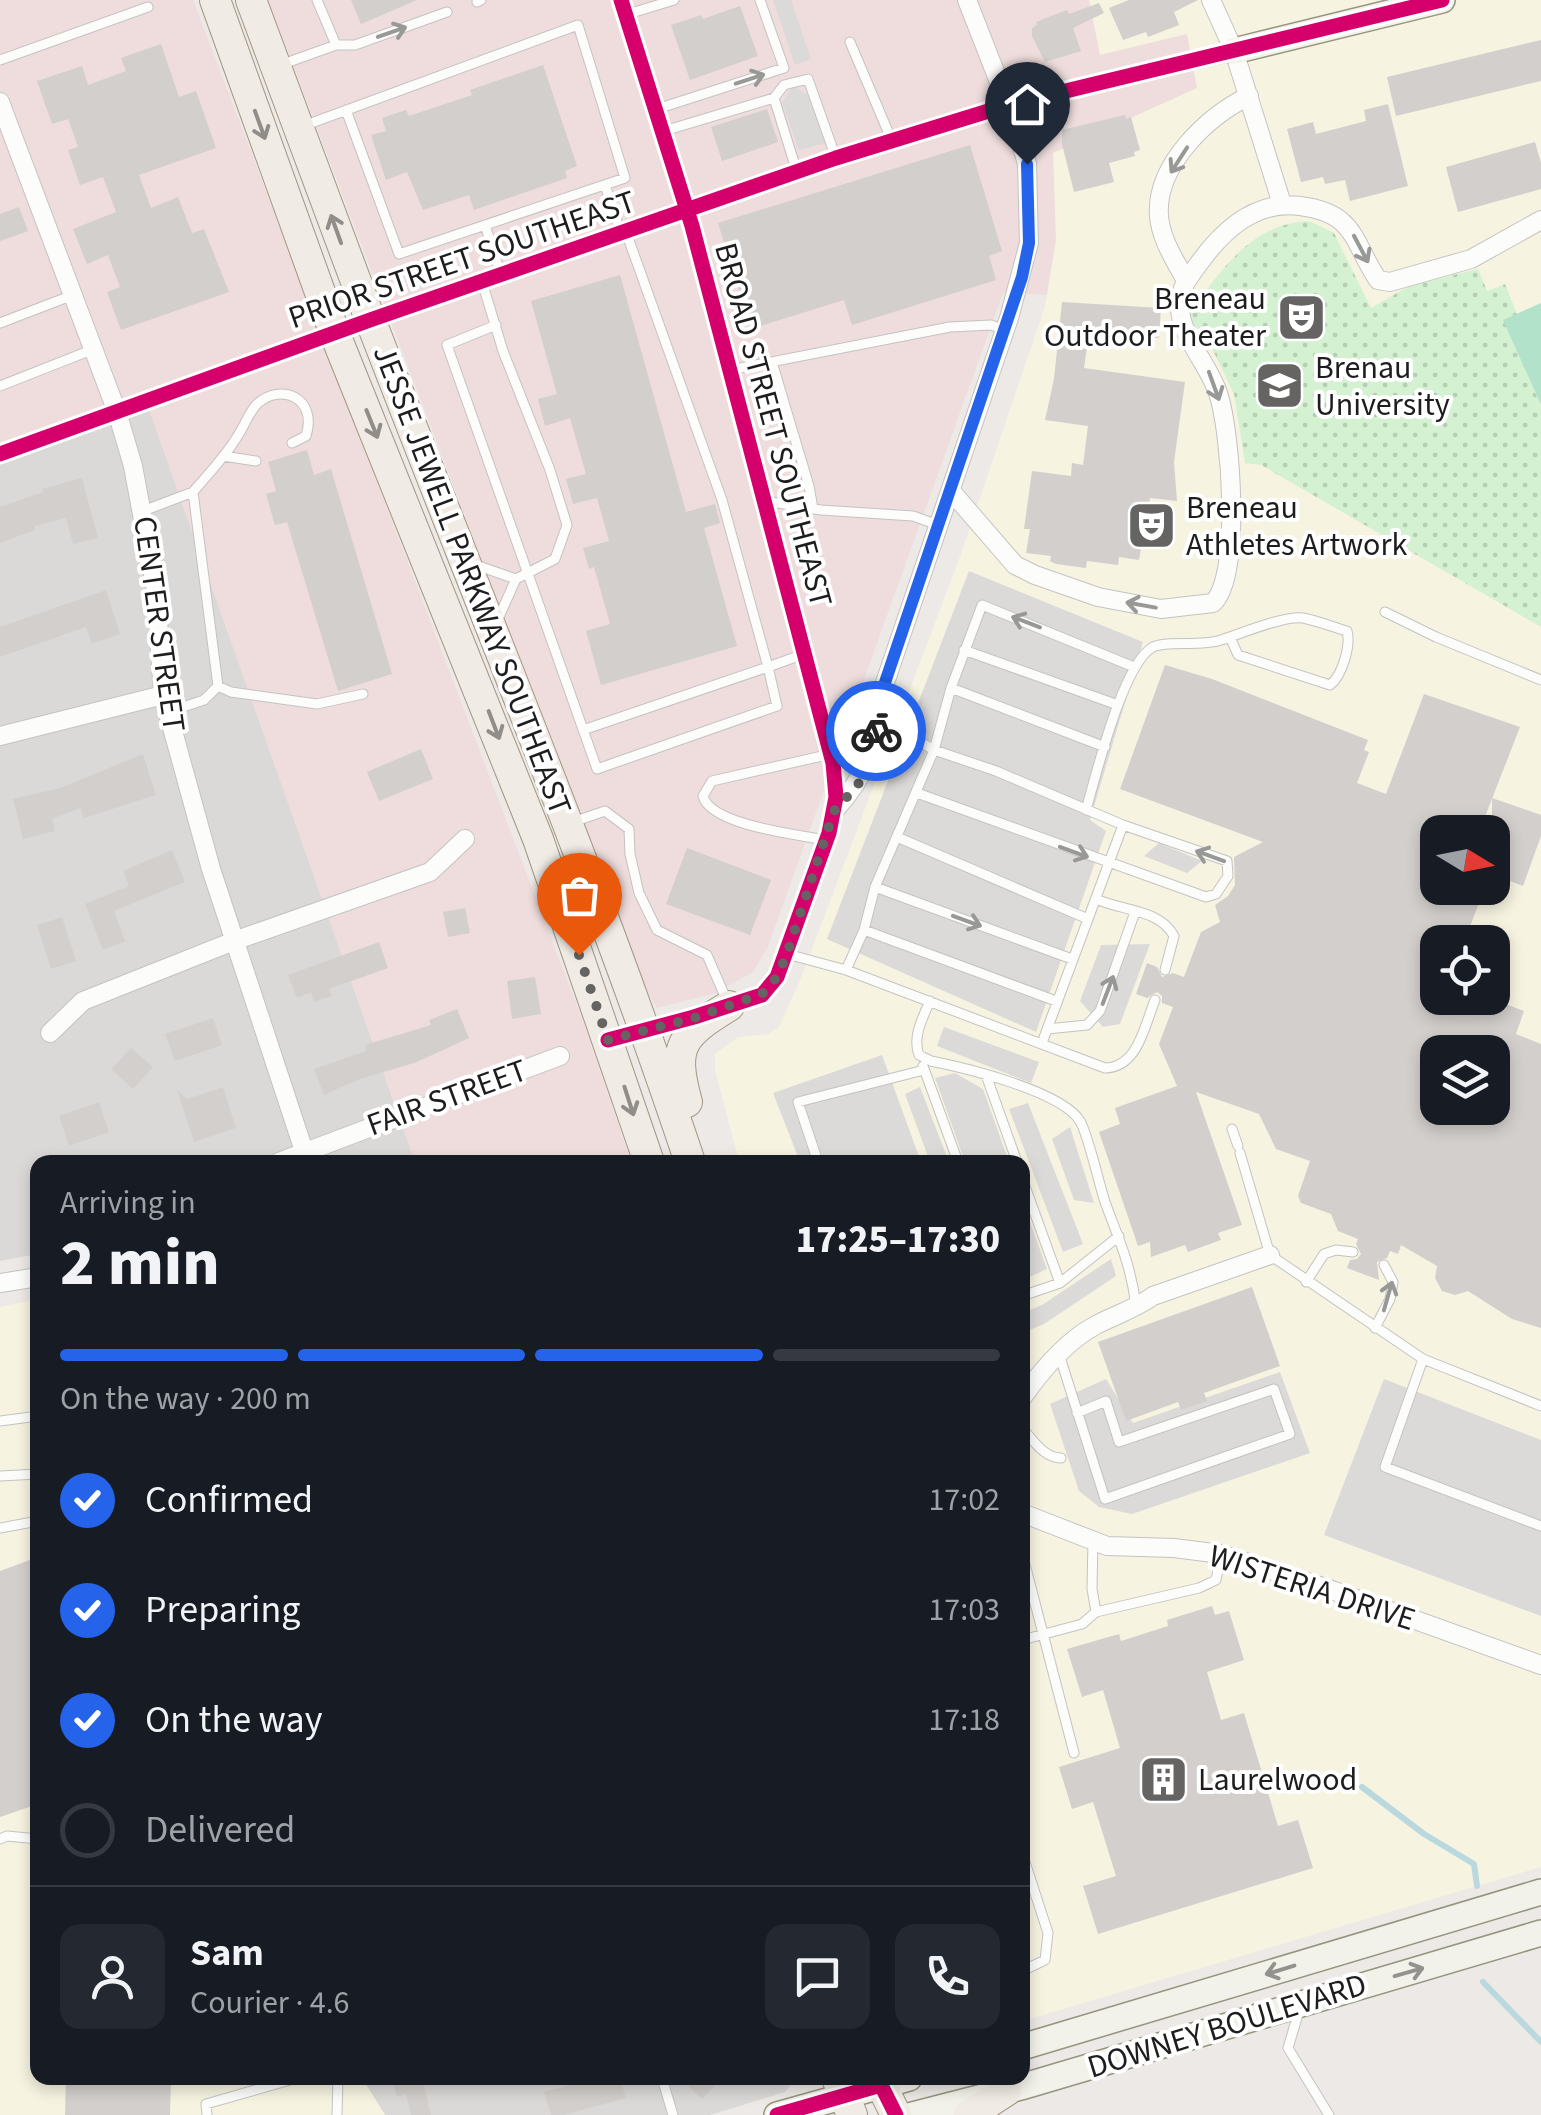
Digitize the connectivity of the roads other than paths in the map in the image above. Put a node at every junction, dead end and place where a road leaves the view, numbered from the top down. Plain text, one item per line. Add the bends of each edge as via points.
1 (215, 0) edge
2 (250, 0) edge
3 (316, 0) edge
4 (674, 0) edge
5 (760, 0) edge
6 (967, 0) edge
7 (1211, 0) edge
8 (1442, 0) edge
9 (1414, 3) edge
10 (624, 7) edge
11 (148, 8) dead end
12 (447, 12) dead end
13 (850, 42) dead end
14 (336, 45) junction
15 (1234, 51) junction
16 (0, 60) edge
17 (276, 66) junction
18 (1249, 96) junction
19 (774, 98) junction
20 (0, 102) edge
21 (1008, 105) junction
22 (657, 109) junction
23 (346, 110) junction
24 (298, 128) junction
25 (664, 131) junction
26 (892, 141) junction
27 (9, 150) edge
28 (836, 158) junction
29 (797, 172) junction
30 (605, 185) junction
31 (1282, 204) junction
32 (687, 210) junction
33 (1541, 220) edge
34 (485, 225) junction
35 (624, 233) junction
36 (501, 275) junction
37 (1186, 281) junction
38 (482, 282) junction
39 (73, 295) junction
40 (370, 320) junction
41 (0, 323) edge
42 (496, 326) junction
43 (1005, 330) junction
44 (335, 334) junction
45 (94, 349) junction
46 (772, 362) junction
47 (730, 370) junction
48 (0, 386) edge
49 (118, 412) junction
50 (292, 444) dead end
51 (0, 454) edge
52 (223, 456) junction
53 (256, 460) dead end
54 (950, 490) junction
55 (193, 492) junction
56 (765, 502) junction
57 (813, 509) junction
58 (144, 511) junction
59 (938, 524) junction
60 (466, 562) junction
61 (530, 572) junction
62 (516, 579) junction
63 (1384, 612) dead end
64 (493, 631) junction
65 (1230, 638) junction
66 (964, 650) junction
67 (804, 654) junction
68 (768, 667) junction
69 (1134, 667) junction
70 (1541, 680) edge
71 (218, 686) junction
72 (951, 688) junction
73 (363, 694) dead end
74 (166, 704) junction
75 (1118, 705) junction
76 (874, 715) junction
77 (823, 725) junction
78 (583, 730) junction
79 (0, 736) edge
80 (1104, 747) junction
81 (934, 750) junction
82 (831, 754) junction
83 (917, 794) junction
84 (1086, 810) junction
85 (834, 811) junction
86 (568, 824) junction
87 (1123, 825) junction
88 (897, 837) junction
89 (465, 839) dead end
90 (826, 840) junction
91 (1108, 864) junction
92 (875, 887) junction
93 (1096, 899) junction
94 (1134, 912) junction
95 (1088, 918) junction
96 (864, 930) junction
97 (234, 941) junction
98 (787, 954) junction
99 (1072, 959) junction
100 (846, 970) junction
101 (1164, 970) dead end
102 (930, 1000) junction
103 (1154, 1000) dead end
104 (1056, 1001) junction
105 (730, 1006) junction
106 (646, 1030) junction
107 (1047, 1030) junction
108 (50, 1033) dead end
109 (608, 1040) junction
110 (1042, 1043) junction
111 (920, 1055) junction
112 (560, 1056) dead end
113 (924, 1070) junction
114 (986, 1075) junction
115 (1232, 1129) dead end
116 (304, 1151) junction
117 (295, 1155) edge
118 (647, 1155) edge
119 (688, 1155) edge
120 (703, 1155) edge
121 (816, 1155) edge
122 (955, 1155) edge
123 (1015, 1155) edge
124 (1030, 1200) edge
125 (1119, 1236) junction
126 (1353, 1252) dead end
127 (1270, 1256) junction
128 (1384, 1265) dead end
129 (30, 1278) edge
130 (1306, 1282) junction
131 (0, 1283) edge
132 (1060, 1283) junction
133 (1030, 1293) edge
134 (1136, 1307) junction
135 (1375, 1328) junction
136 (1059, 1354) junction
137 (1424, 1359) junction
138 (1030, 1388) edge
139 (1541, 1406) edge
140 (1078, 1413) junction
141 (30, 1417) edge
142 (0, 1421) edge
143 (1030, 1438) edge
144 (1061, 1458) dead end
145 (30, 1474) edge
146 (0, 1476) edge
147 (1030, 1516) edge
148 (30, 1522) edge
149 (1541, 1526) edge
150 (0, 1528) edge
151 (1094, 1538) junction
152 (1221, 1554) junction
153 (1030, 1602) edge
154 (1096, 1612) junction
155 (1042, 1635) junction
156 (1030, 1638) edge
157 (1541, 1665) edge
158 (1074, 1753) dead end
159 (30, 1837) edge
160 (0, 1839) edge
161 (1030, 1877) edge
162 (1541, 1892) edge
163 (1541, 1933) edge
164 (1030, 1967) edge
165 (1301, 2003) junction
166 (1030, 2045) edge
167 (1030, 2084) edge
168 (272, 2085) edge
169 (338, 2085) edge
170 (664, 2085) edge
171 (876, 2085) edge
172 (891, 2085) edge
173 (1026, 2085) edge
174 (1006, 2091) junction
175 (844, 2096) edge
176 (206, 2115) edge
177 (337, 2115) edge
178 (674, 2115) edge
179 (778, 2115) edge
180 (896, 2115) edge
181 (912, 2115) edge
182 (969, 2115) edge
183 (1329, 2115) edge

1 -> 44 main road, JESSE JEWELL PARKWAY SOUTHEAST
2 - 17 main road, JESSE JEWELL PARKWAY SOUTHEAST
3 - 14 lane
4 - 10 lane
22 -> 5 lane via 784,68
6 - 21 street
7 - 15 street
8 - 9 main road
9 - 15 main road
10 - 22 street, BROAD STREET SOUTHEAST
11 - 16 lane
14 -> 12 lane via 356,45
13 - 26 lane
14 - 17 lane
15 - 18 street
15 - 21 street, PRIOR STREET SOUTHEAST
17 - 24 main road, JESSE JEWELL PARKWAY SOUTHEAST
18 - 31 street
18 -> 37 street via 1202,125 1160,192 1164,239
19 - 25 lane
19 - 28 lane via 784,85 808,79
19 - 29 lane
20 - 27 street, CENTER STREET
21 - 26 street, PRIOR STREET SOUTHEAST
21 - 43 street via 1027,164 1029,243
22 - 25 street, BROAD STREET SOUTHEAST
23 - 24 lane
23 - 30 lane via 578,25 625,178
23 - 34 lane via 399,254
40 -> 24 main road, JESSE JEWELL PARKWAY SOUTHEAST
25 - 32 street, BROAD STREET SOUTHEAST
26 - 28 street, PRIOR STREET SOUTHEAST
27 - 39 street, CENTER STREET
28 - 29 street, PRIOR STREET SOUTHEAST
29 - 32 street, PRIOR STREET SOUTHEAST
30 - 34 lane
30 - 35 lane
31 -> 33 street via 1317,208 1349,226 1383,282 1471,259
31 - 37 street via 1254,212 1216,238
32 - 35 street, PRIOR STREET SOUTHEAST
32 - 47 street, BROAD STREET SOUTHEAST
34 - 36 lane
35 - 36 street, PRIOR STREET SOUTHEAST
35 - 68 lane via 722,500
36 - 38 street, PRIOR STREET SOUTHEAST
37 -> 54 street via 1183,328 1219,395 1233,492 1225,582 1213,603 1161,609 1098,597 1015,565
38 - 40 street, PRIOR STREET SOUTHEAST
38 - 42 lane
39 - 41 lane
39 - 45 street, CENTER STREET
40 - 44 street, PRIOR STREET SOUTHEAST
40 - 60 main road, JESSE JEWELL PARKWAY SOUTHEAST
42 - 61 lane via 567,525 555,559
42 - 61 lane via 448,345
43 - 46 lane via 950,327
43 - 54 street
44 - 49 street, PRIOR STREET SOUTHEAST
44 -> 109 main road, JESSE JEWELL PARKWAY SOUTHEAST via 538,839
45 - 48 lane
45 - 49 street, CENTER STREET
46 - 47 lane
46 - 57 lane
47 - 56 street, BROAD STREET SOUTHEAST
49 - 51 street, PRIOR STREET SOUTHEAST
49 - 58 street, CENTER STREET
50 - 52 lane via 306,436 311,420 305,404 275,395 258,404
52 - 53 lane
52 - 55 lane
54 - 59 street
55 - 58 lane
55 - 71 lane
56 - 57 lane
56 - 67 street, BROAD STREET SOUTHEAST
57 - 59 lane
58 - 74 street, CENTER STREET
59 - 76 street
60 - 62 lane
60 - 64 main road, JESSE JEWELL PARKWAY SOUTHEAST
61 - 62 lane
61 - 78 lane
62 - 64 lane
63 - 70 lane
64 - 86 main road, JESSE JEWELL PARKWAY SOUTHEAST
65 - 65 lane via 1298,617 1350,638 1330,685 1238,655
65 - 69 lane via 1150,648
69 -> 66 lane via 982,604
66 - 72 lane
66 - 75 lane
67 - 68 lane
67 - 77 street, BROAD STREET SOUTHEAST
68 - 78 lane
68 - 78 lane via 777,706 597,769
69 - 75 lane
71 - 73 lane via 316,704
71 - 74 lane via 204,700
72 - 80 lane
72 - 81 lane
74 - 79 street
74 - 97 street, CENTER STREET
75 - 80 lane
76 - 77 street
76 - 81 lane
76 - 85 street via 876,735 858,785
77 - 82 street, BROAD STREET SOUTHEAST
80 - 84 lane
81 - 83 lane
81 - 84 lane
82 - 85 street, BROAD STREET SOUTHEAST
82 - 90 lane via 712,780 703,796 712,811 736,822
83 - 88 lane
83 -> 91 lane
84 - 87 lane
85 - 90 street
86 - 105 lane via 605,811 629,829 639,893 657,930 706,955
86 - 106 main road, JESSE JEWELL PARKWAY SOUTHEAST
87 - 91 lane
91 -> 87 lane via 1206,897 1228,876 1226,861
88 - 92 lane
88 - 95 lane
89 - 97 street via 430,872
90 - 98 street
91 - 93 lane
92 - 96 lane
92 -> 99 lane
93 - 94 lane
93 - 95 lane
94 - 101 lane via 1159,918 1174,936
107 -> 94 lane via 1087,1025 1100,1011
95 - 99 lane
96 - 100 lane
96 - 104 lane
97 - 108 street via 82,1001
97 - 116 street, CENTER STREET
98 - 100 lane
98 - 105 street via 762,994
99 - 104 lane
100 - 102 lane
102 - 110 lane
102 - 111 lane via 916,1046
103 - 110 lane via 1132,1056 1116,1068
104 - 107 lane
105 - 106 street
105 - 120 main road via 697,1026 678,1055
106 - 109 street
106 - 119 main road, JESSE JEWELL PARKWAY SOUTHEAST
107 - 110 lane
109 -> 118 main road, JESSE JEWELL PARKWAY SOUTHEAST
111 - 113 lane
111 - 114 lane
112 - 116 street, FAIR STREET
113 - 121 lane via 798,1102
113 - 122 lane
114 - 123 lane
114 - 125 lane via 1050,1098 1081,1122
115 - 127 lane
116 - 117 street, FAIR STREET
124 - 132 lane
125 - 132 lane
125 - 134 lane
126 - 130 lane via 1324,1254
127 - 130 lane
127 - 134 street
135 -> 128 lane via 1393,1282
129 - 131 street
130 - 135 lane
132 - 133 lane
134 - 136 street via 1092,1327
135 - 137 lane
136 - 138 street
136 - 140 lane
137 - 139 lane
137 - 149 lane via 1384,1468
140 - 140 lane via 1105,1499 1290,1434 1274,1389 1120,1442 1106,1401
141 - 142 lane
143 - 144 lane
145 - 146 lane
147 - 151 street, WISTERIA DRIVE
148 - 150 lane
151 - 152 street, WISTERIA DRIVE via 1108,1546
151 - 154 lane
152 - 154 lane via 1216,1580 1199,1588
152 - 157 street, WISTERIA DRIVE
153 - 155 lane
154 - 155 lane via 1082,1624
155 - 156 lane
155 - 158 lane
159 - 160 lane
161 - 164 lane via 1048,1933 1044,1960
162 -> 166 main road, DOWNEY BOULEVARD
165 -> 163 main road, DOWNEY BOULEVARD
165 - 167 main road, DOWNEY BOULEVARD
165 - 183 lane via 1288,2048
168 - 176 lane via 206,2104
169 - 177 lane
170 - 178 lane
171 - 175 main road
172 - 180 main road
173 - 174 main road, DOWNEY BOULEVARD
174 - 181 main road, DOWNEY BOULEVARD
174 - 182 main road
175 - 179 main road

